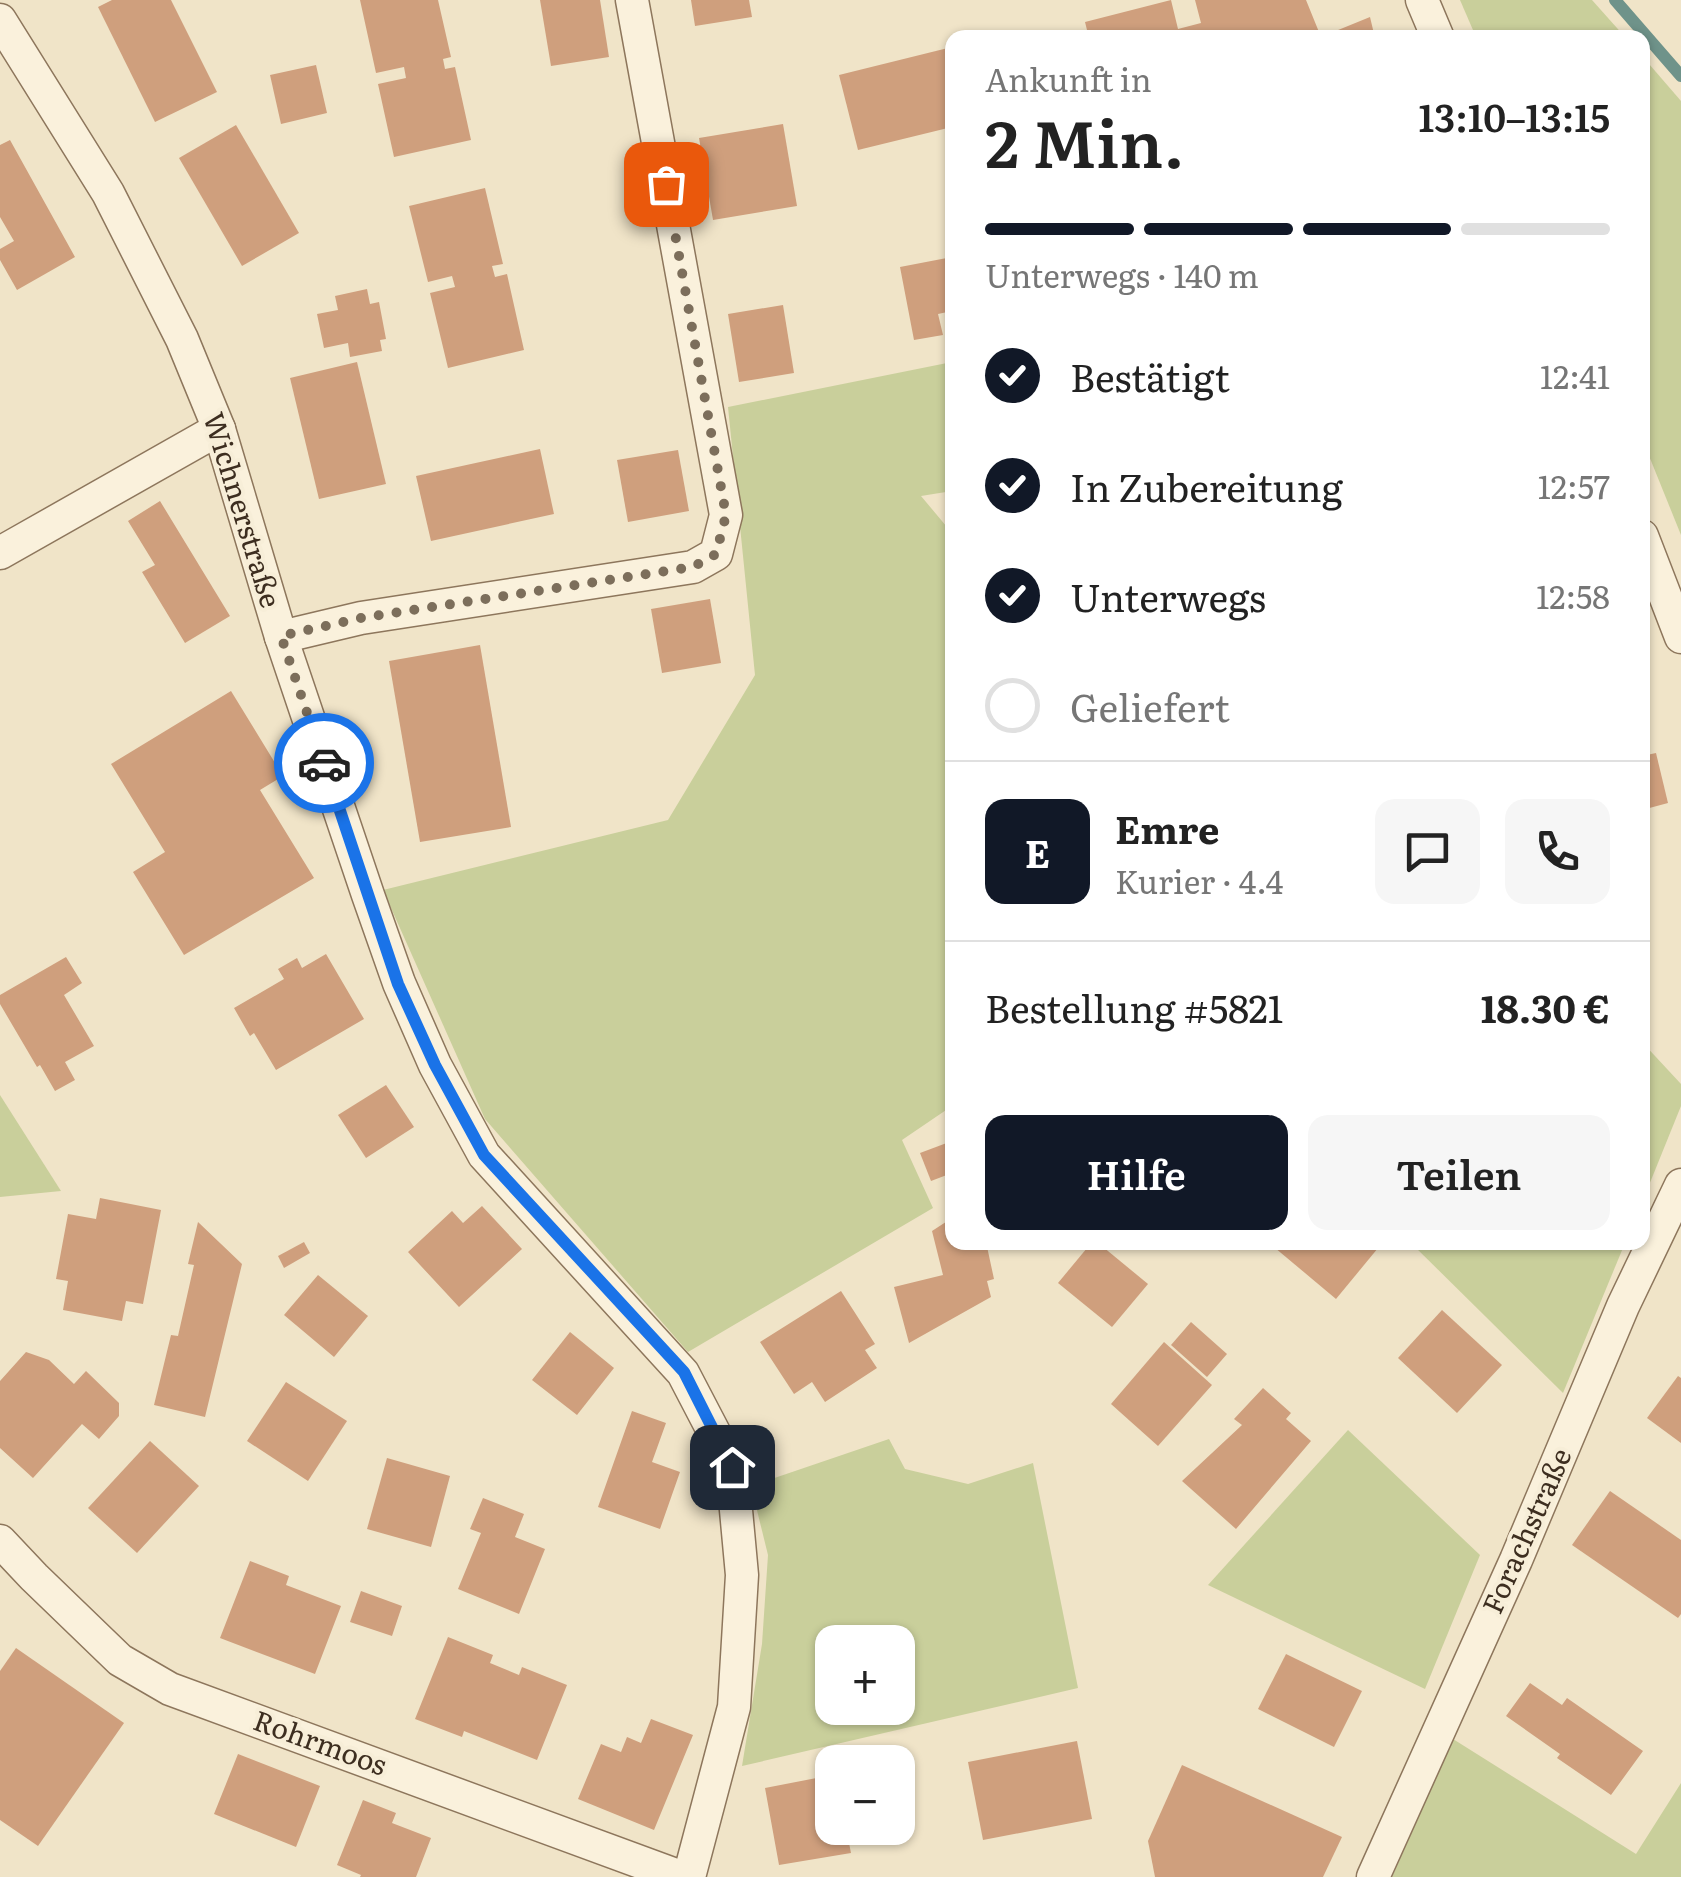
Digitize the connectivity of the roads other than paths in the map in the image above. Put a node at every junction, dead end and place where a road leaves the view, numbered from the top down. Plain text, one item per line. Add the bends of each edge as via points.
1 (632, 0) edge
2 (1422, 0) edge
3 (0, 20) edge
4 (1435, 30) edge
5 (220, 429) junction
6 (0, 553) edge
7 (1650, 557) edge
8 (281, 636) junction
9 (1681, 637) edge
10 (1681, 1185) edge
11 (1650, 1250) edge
12 (1650, 1250) edge
13 (0, 1542) edge
14 (685, 1877) edge
15 (1373, 1877) edge

1 - 8 street via 726,515 716,554 693,567
2 - 4 street
3 - 5 street, Wichnerstraße via 108,193
5 - 6 street
5 - 8 street, Wichnerstraße
7 - 9 street
8 - 14 street, Wichnerstraße via 398,984 443,1080 484,1155 684,1372 732,1467 742,1575 734,1707
10 - 12 street, Forachstraße
11 - 15 street, Forachstraße
13 - 14 street, Rohrmoos via 120,1660 170,1688

